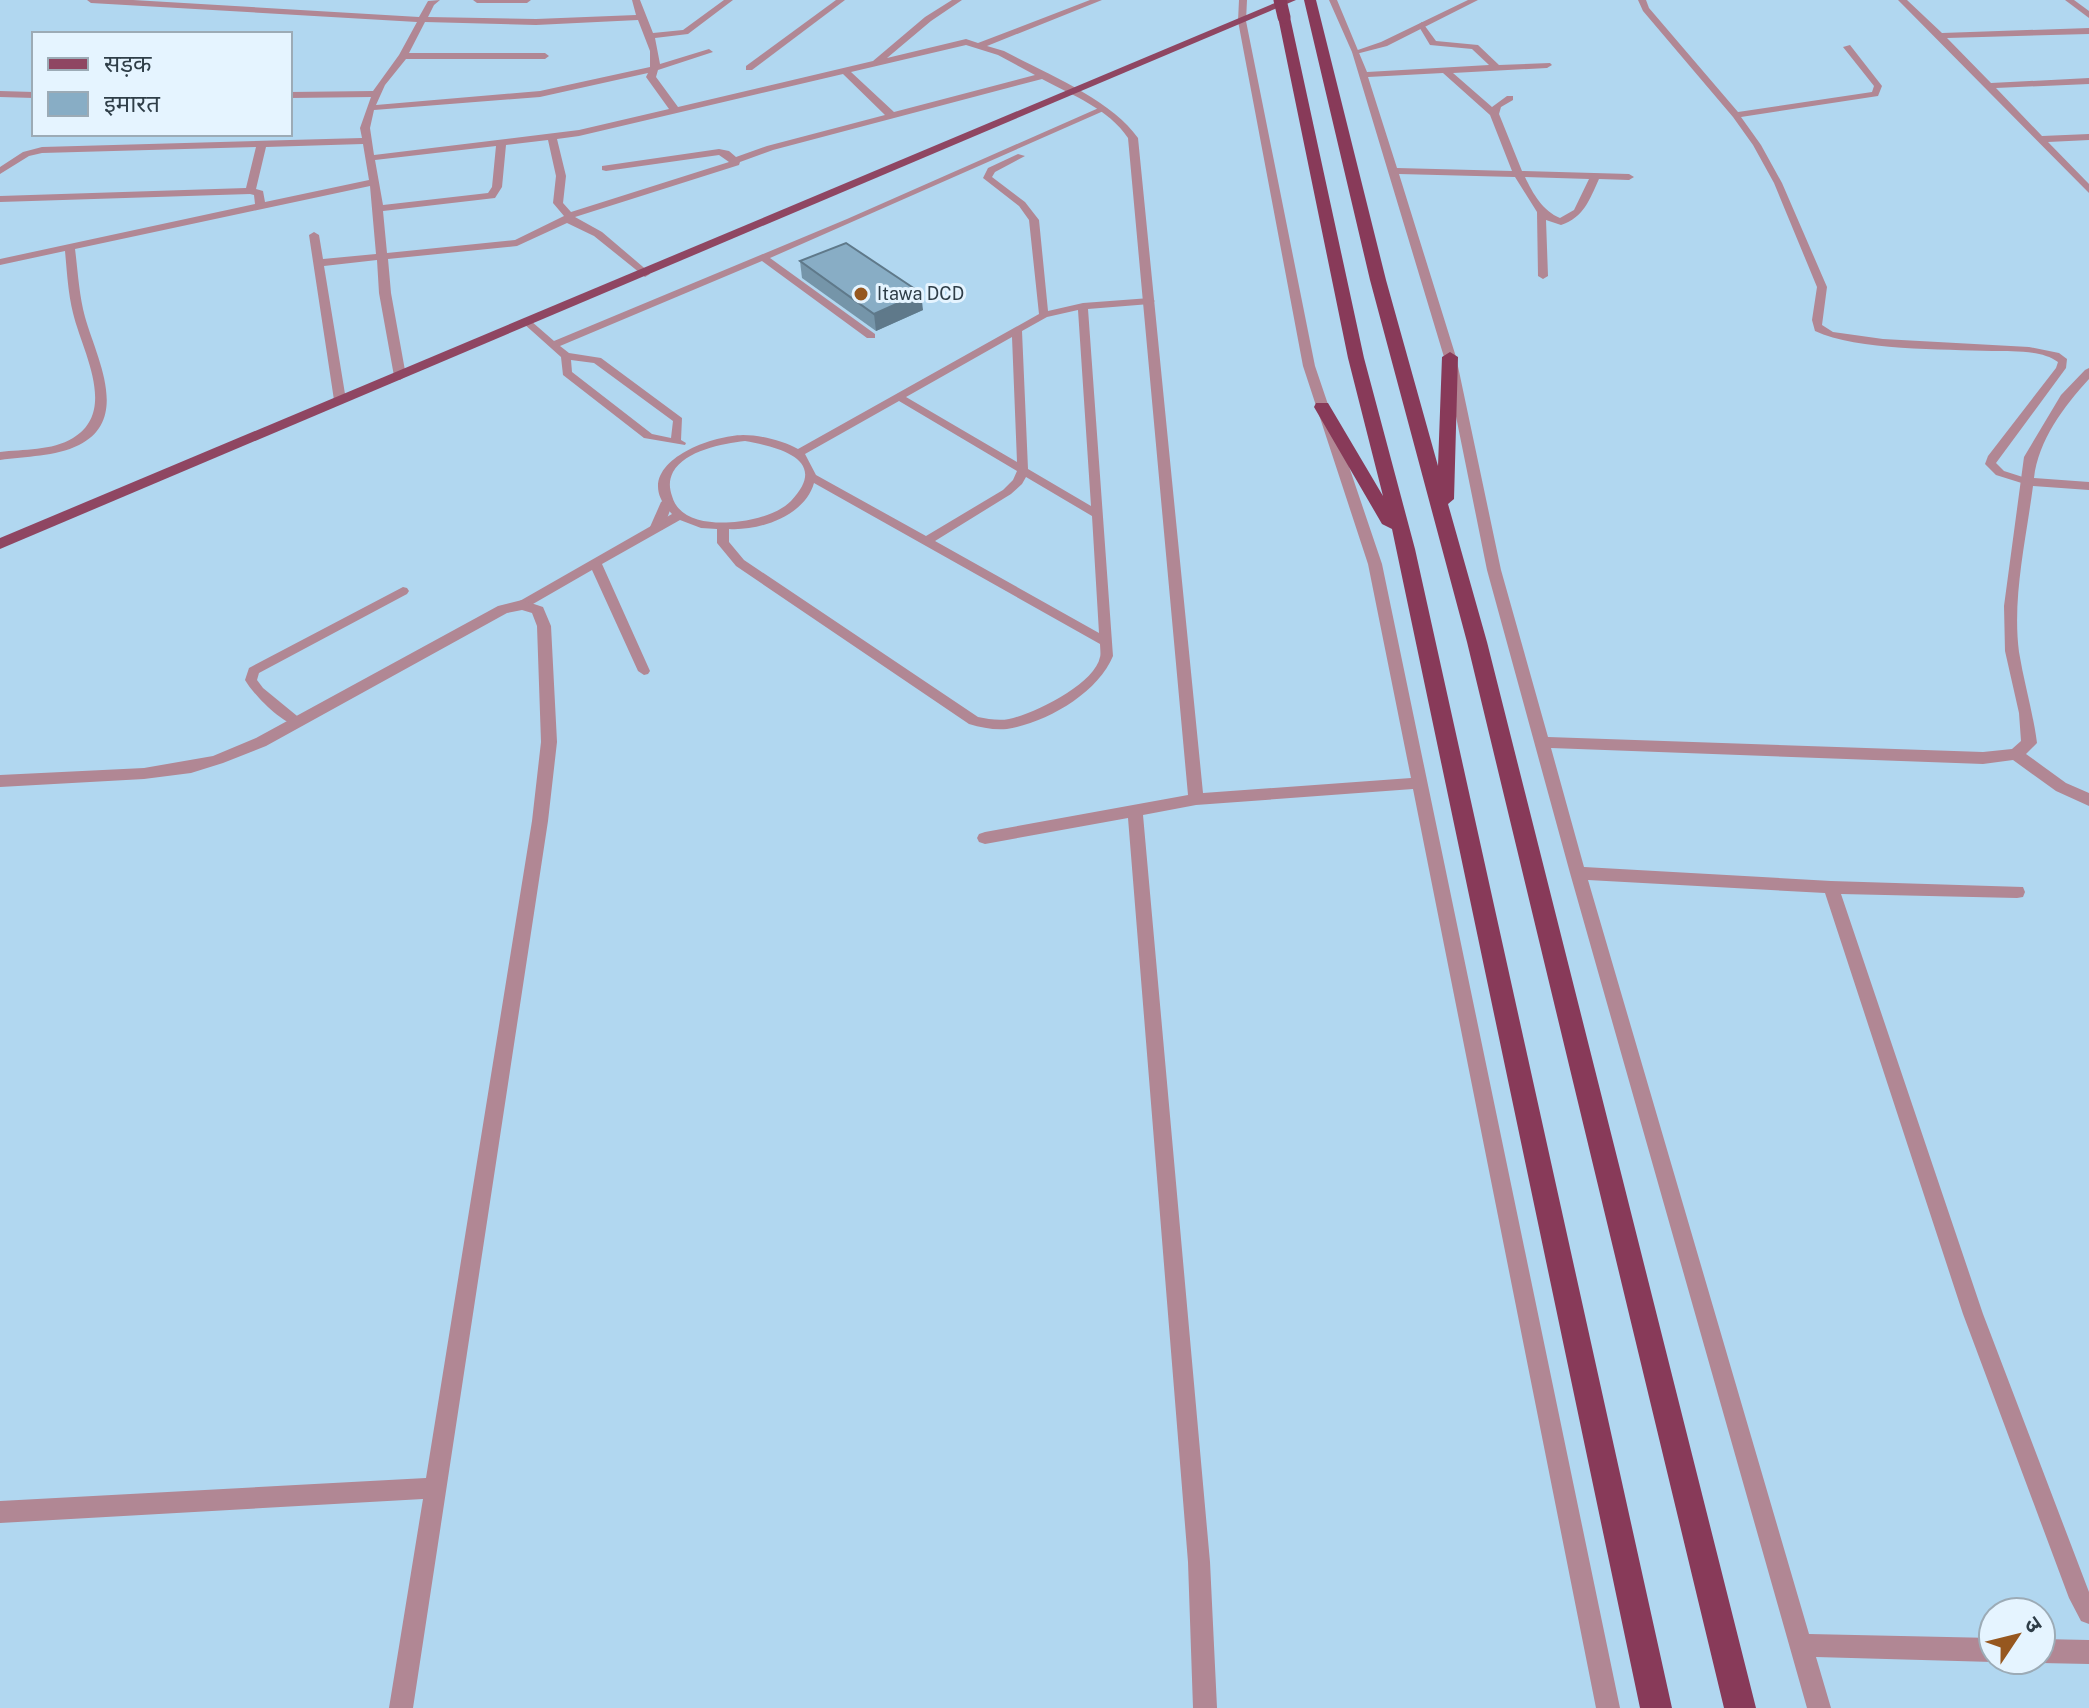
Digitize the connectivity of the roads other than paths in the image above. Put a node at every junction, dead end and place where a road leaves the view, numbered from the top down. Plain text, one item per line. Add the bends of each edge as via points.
1 (91, 0) edge
2 (436, 0) edge
3 (477, 0) edge
4 (527, 0) edge
5 (636, 0) edge
6 (729, 0) edge
7 (841, 0) edge
8 (958, 0) edge
9 (1098, 0) edge
10 (1243, 0) edge
11 (1474, 0) edge
12 (1642, 0) edge
13 (1902, 0) edge
14 (2069, 0) edge
15 (1302, 4) edge
16 (2089, 15) edge
17 (639, 17) junction
18 (423, 19) junction
19 (1242, 21) junction
20 (1422, 25) junction
21 (2089, 31) edge
22 (650, 36) junction
23 (1942, 36) junction
24 (981, 45) junction
25 (1847, 47) dead end
26 (709, 52) dead end
27 (1356, 52) junction
28 (403, 56) junction
29 (545, 56) dead end
30 (874, 64) junction
31 (1547, 65) dead end
32 (749, 68) dead end
33 (1497, 68) junction
34 (652, 69) junction
35 (1445, 70) junction
36 (845, 71) junction
37 (1363, 75) junction
38 (1043, 76) junction
39 (2089, 81) edge
40 (1988, 86) junction
41 (1072, 91) junction
42 (0, 94) edge
43 (377, 94) junction
44 (32, 95) edge
45 (292, 95) edge
46 (1510, 98) dead end
47 (370, 108) junction
48 (675, 110) junction
49 (1108, 112) junction
50 (1494, 114) junction
51 (891, 115) junction
52 (1736, 115) junction
53 (43, 136) edge
54 (2089, 137) edge
55 (552, 138) junction
56 (2042, 139) junction
57 (367, 141) junction
58 (262, 143) junction
59 (501, 143) junction
60 (31, 152) junction
61 (370, 158) junction
62 (735, 161) junction
63 (606, 168) dead end
64 (0, 171) edge
65 (1393, 171) junction
66 (1520, 175) junction
67 (1595, 177) junction
68 (1629, 177) dead end
69 (374, 182) junction
70 (2089, 190) edge
71 (250, 191) junction
72 (0, 199) edge
73 (261, 207) junction
74 (378, 207) junction
75 (1541, 214) junction
76 (569, 217) junction
77 (314, 235) dead end
78 (70, 249) junction
79 (382, 257) junction
80 (763, 257) junction
81 (0, 262) edge
82 (318, 263) junction
83 (645, 274) junction
84 (1543, 276) dead end
85 (1150, 301) junction
86 (1083, 306) junction
87 (1044, 315) junction
88 (528, 323) junction
89 (1017, 331) junction
90 (871, 336) edge
91 (553, 345) junction
92 (566, 356) junction
93 (1450, 357) junction
94 (2089, 372) edge
95 (400, 376) junction
96 (899, 397) junction
97 (340, 400) junction
98 (1322, 407) junction
99 (676, 440) junction
100 (692, 450) junction
101 (799, 453) junction
102 (0, 456) edge
103 (1023, 470) junction
104 (812, 477) junction
105 (2023, 481) junction
106 (2089, 486) edge
107 (667, 502) junction
108 (1097, 514) junction
109 (679, 515) junction
110 (1444, 522) junction
111 (657, 527) junction
112 (723, 528) junction
113 (926, 541) junction
114 (0, 544) edge
115 (1406, 549) junction
116 (595, 563) junction
117 (403, 591) dead end
118 (522, 605) junction
119 (1106, 642) junction
120 (644, 671) dead end
121 (297, 723) junction
122 (1543, 742) junction
123 (2016, 754) junction
124 (0, 781) edge
125 (1420, 783) junction
126 (1196, 799) junction
127 (2089, 800) edge
128 (1135, 811) junction
129 (985, 838) dead end
130 (1578, 873) junction
131 (1831, 887) junction
132 (2017, 892) dead end
133 (435, 1488) junction
134 (0, 1512) edge
135 (2084, 1606) edge
136 (2089, 1622) edge
137 (1801, 1645) junction
138 (1977, 1650) edge
139 (2057, 1651) edge
140 (2089, 1652) edge
141 (401, 1708) edge
142 (1205, 1708) edge
143 (1608, 1708) edge
144 (1656, 1708) edge
145 (1740, 1708) edge
146 (1819, 1708) edge

1 - 18 street
2 - 18 street
3 - 4 street
5 - 17 street
6 - 22 street via 685,32
7 - 32 street
8 - 30 street
9 - 24 street
10 - 19 street
11 - 20 lane
12 - 52 lane
13 - 23 street
14 - 16 street
15 - 19 main road
15 - 27 street
15 - 110 highway
15 - 115 highway via 1356,358
17 - 18 street via 536,22
17 - 22 street
18 - 28 street
19 - 41 main road
19 - 98 street via 1302,335
20 - 27 lane
20 - 33 street via 1433,43 1475,47
21 - 23 street
22 - 34 street via 656,58
23 - 40 street
24 - 30 street via 959,43
24 - 38 street
25 - 52 lane via 1878,86 1875,94
26 - 34 street
27 - 37 street
28 - 29 street
28 - 43 street
30 - 36 street
31 - 33 street
33 - 35 street
34 - 47 street via 540,94
34 - 48 street via 651,77
35 - 37 street
35 - 50 street
36 - 48 street
36 - 51 street
37 - 65 street
38 - 41 street
38 - 51 street
39 - 40 street
40 - 56 street
41 - 49 street
41 - 83 main road
42 - 44 street
43 - 45 street
43 - 47 street
46 - 50 street via 1497,105
47 - 57 street
48 - 55 street
49 - 80 lane
49 - 85 street via 1133,138
49 - 87 lane via 987,174 1034,220
50 - 66 street
51 - 62 street
52 - 105 lane via 1778,183 1822,287 1816,322 1825,334 2043,351 2063,361 1992,458 1990,464 2000,473
53 - 60 street
54 - 56 street
55 - 59 street
55 - 76 street via 561,176 558,203
56 - 70 street
57 - 58 street
57 - 61 street
58 - 60 street
58 - 71 street
59 - 61 street
59 - 74 street via 497,187 491,196
60 - 64 street
61 - 69 street
62 - 63 street via 714,152
62 - 76 street via 731,167
65 - 66 street
65 - 93 street
66 - 67 street
66 - 75 street
67 - 68 street
67 - 75 street via 1576,215 1560,220
69 - 73 street
69 - 74 street
71 - 72 street
71 - 73 street via 259,193
73 - 78 street
74 - 79 street
75 - 84 street
76 - 79 street via 517,243
76 - 83 street
77 - 82 street
78 - 81 street
78 - 102 street via 73,292 98,369 101,408 78,441
79 - 82 street
79 - 95 street
80 - 90 lane
80 - 91 lane
82 - 97 street
83 - 88 main road
85 - 86 lane
85 - 126 street
86 - 87 lane
86 - 108 lane
87 - 89 lane
88 - 91 lane
88 - 95 main road
89 - 96 lane
89 - 103 lane
91 - 92 lane
92 - 99 lane via 567,373 648,436
92 - 99 lane via 597,360 678,420
93 - 110 highway
93 - 122 street via 1494,570
94 - 105 street via 2034,447
95 - 97 main road
96 - 101 lane
96 - 103 lane
97 - 114 main road
98 - 115 highway
98 - 125 street via 1375,564
99 - 100 lane
100 - 101 lane via 745,438 766,439
100 - 107 lane via 669,471 664,486
101 - 104 lane
103 - 108 lane
103 - 113 lane via 1007,492
104 - 112 lane via 807,493 774,519
104 - 113 lane
105 - 106 street
105 - 123 street via 2012,651 2029,743
107 - 109 lane
107 - 111 street
108 - 119 lane
109 - 111 lane
109 - 112 lane
110 - 145 highway
111 - 116 lane
112 - 119 lane via 723,543 740,563 974,721 1012,723 1093,683 1104,669
113 - 119 lane
115 - 144 highway
116 - 118 lane
116 - 120 lane
117 - 121 lane via 253,671 251,680 258,691
118 - 121 street via 503,609
118 - 133 street via 538,610 544,626 549,742
121 - 124 street via 193,767
122 - 123 street via 1983,758
122 - 130 street
123 - 127 street
125 - 126 street
125 - 143 street
126 - 128 street
128 - 129 street
128 - 142 street via 1199,1562
130 - 131 street
130 - 137 street
131 - 132 street
131 - 135 street via 1973,1314
133 - 134 street
133 - 141 street
135 - 136 street
137 - 138 street
137 - 146 street
139 - 140 street

